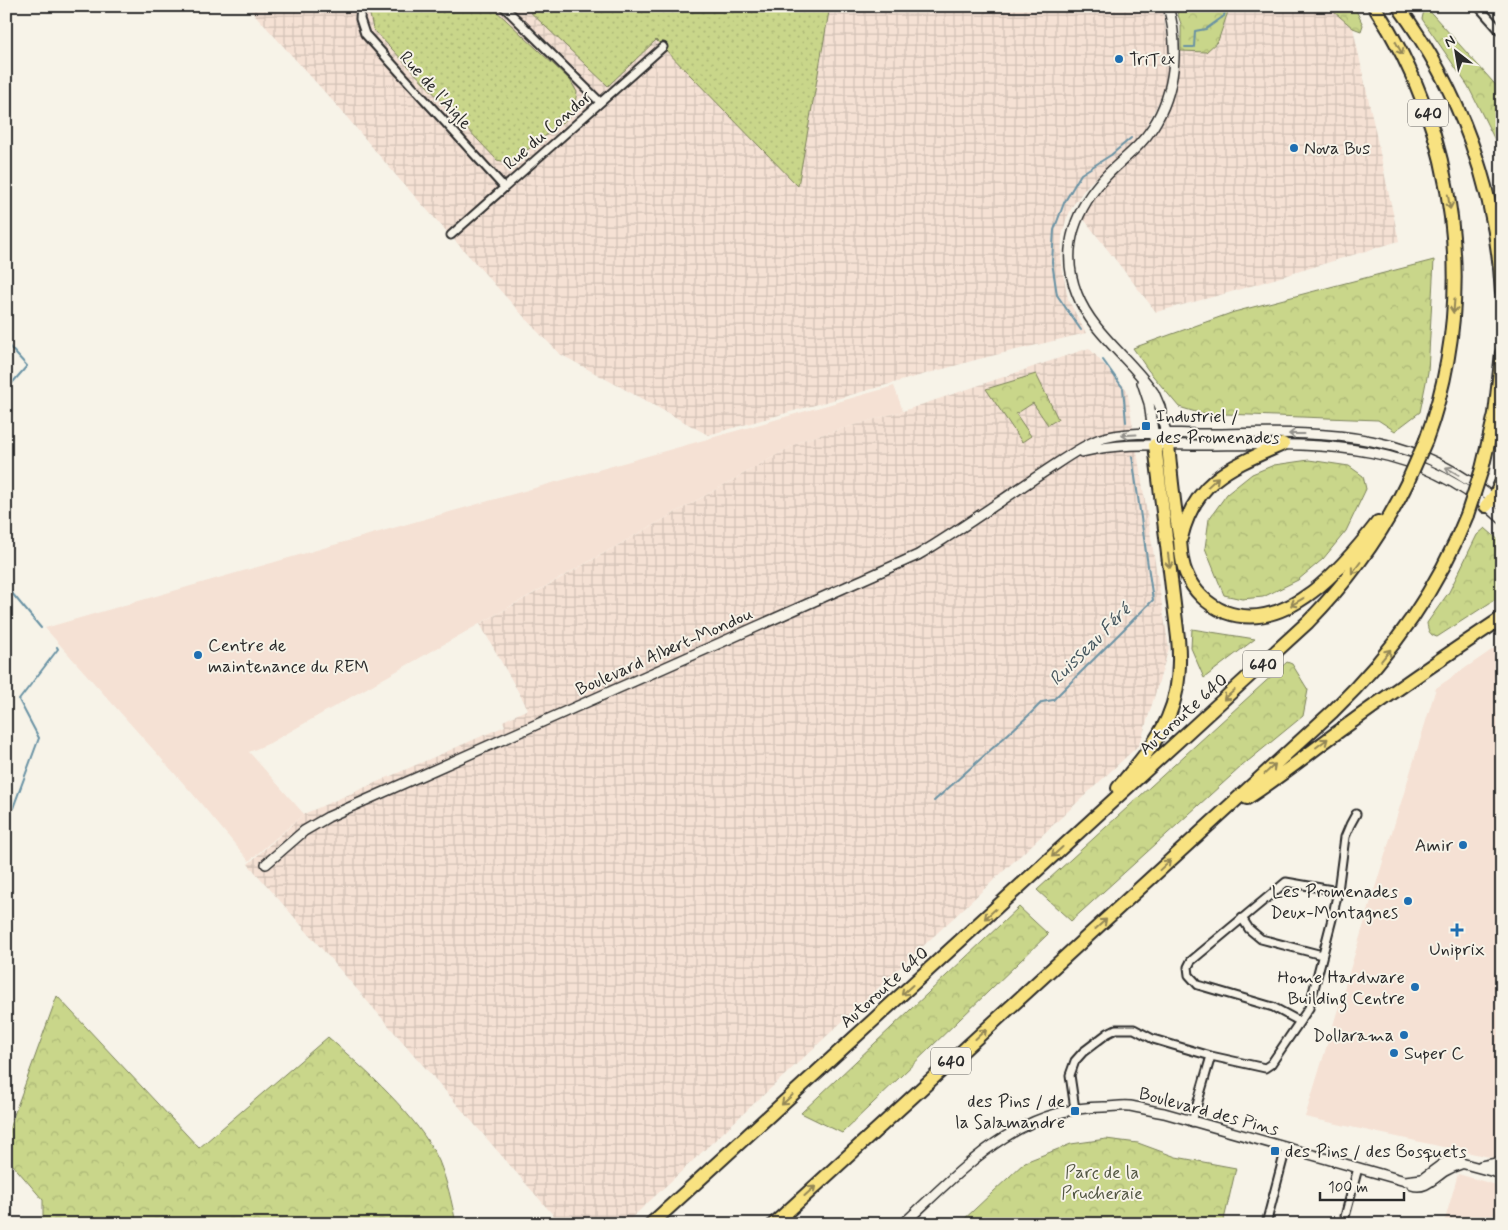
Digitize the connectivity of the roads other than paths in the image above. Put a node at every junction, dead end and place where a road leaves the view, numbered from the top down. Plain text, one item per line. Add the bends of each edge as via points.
1 (361, 6) edge
2 (502, 6) edge
3 (1168, 6) edge
4 (1374, 6) edge
5 (1398, 6) edge
6 (1478, 6) edge
7 (1502, 34) edge
8 (663, 47) dead end
9 (600, 102) junction
10 (504, 187) junction
11 (1498, 220) edge
12 (451, 234) dead end
13 (1502, 293) edge
14 (1502, 354) edge
15 (1161, 440) junction
16 (1283, 444) junction
17 (1408, 481) junction
18 (1502, 481) edge
19 (1494, 503) edge
20 (1502, 519) edge
21 (1180, 543) junction
22 (1502, 618) edge
23 (1221, 814) junction
24 (1356, 814) dead end
25 (1089, 823) junction
26 (266, 864) dead end
27 (1338, 890) junction
28 (1242, 918) junction
29 (1322, 955) junction
30 (1299, 1022) junction
31 (1211, 1056) junction
32 (1075, 1109) junction
33 (1192, 1122) junction
34 (1286, 1148) junction
35 (1502, 1162) edge
36 (1475, 1167) junction
37 (1358, 1168) junction
38 (1502, 1174) edge
39 (651, 1224) edge
40 (774, 1224) edge
41 (903, 1224) edge
42 (1266, 1224) edge
43 (1343, 1224) edge

1 - 10 street, Rue de l'Aigle via 360,19 365,34
2 - 9 street
3 - 15 street via 1174,51 1173,73 1165,102 1142,142 1088,198 1076,218 1070,238 1073,282 1083,307 1156,397 1162,412
4 -> 17 highway, Autoroute 640 / 640, bridge via 1402,54 1426,110 1442,161 1453,230 1455,292 1451,339 1442,386 1426,440
5 - 11 highway, 640 via 1446,84 1474,147
6 - 7 street
8 - 9 street, Rue du Condor
9 - 10 street, Rue du Condor
10 - 12 street, Rue du Condor
11 - 13 highway, 640
23 -> 14 highway, 640, bridge via 1342,702 1383,658 1413,618 1467,515 1495,414
15 - 16 street
19 -> 15 street via 1471,483 1434,461 1377,441 1325,434
15 - 21 highway
15 -> 25 highway via 1179,645 1177,687 1168,719 1157,739
15 - 26 street, Boulevard Albert-Mondou via 1099,448 1070,456 918,555 328,817 304,831
16 - 19 street via 1344,447 1400,459
21 -> 16 highway via 1188,514 1211,484 1240,463
17 -> 21 highway via 1336,571 1302,599 1267,615 1234,615 1203,598 1185,572
17 -> 25 highway, Autoroute 640 / 640 via 1376,540 1330,600
18 - 19 highway
19 - 20 street
23 -> 22 highway via 1270,784 1375,705
40 -> 23 highway, 640
24 - 27 street via 1345,837
25 -> 39 highway, Autoroute 640 / 640
27 - 28 street via 1286,882
27 - 29 street
28 - 29 street via 1249,929 1262,939
28 - 30 street via 1190,962 1189,975 1198,985 1273,1007
29 - 30 street via 1309,1008
30 - 31 street via 1282,1050 1265,1068
31 - 32 street via 1153,1039 1134,1029 1116,1029 1083,1052 1075,1062 1070,1075
31 - 33 street
32 - 33 street, Boulevard des Pins via 1129,1106
32 - 41 street, Boulevard des Pins via 1020,1127 997,1141
33 - 34 street, Boulevard des Pins
34 - 37 street, Boulevard des Pins
34 - 42 street
35 - 36 street
36 - 37 street, Boulevard des Pins via 1461,1164 1423,1186
36 - 38 street
37 - 43 street

